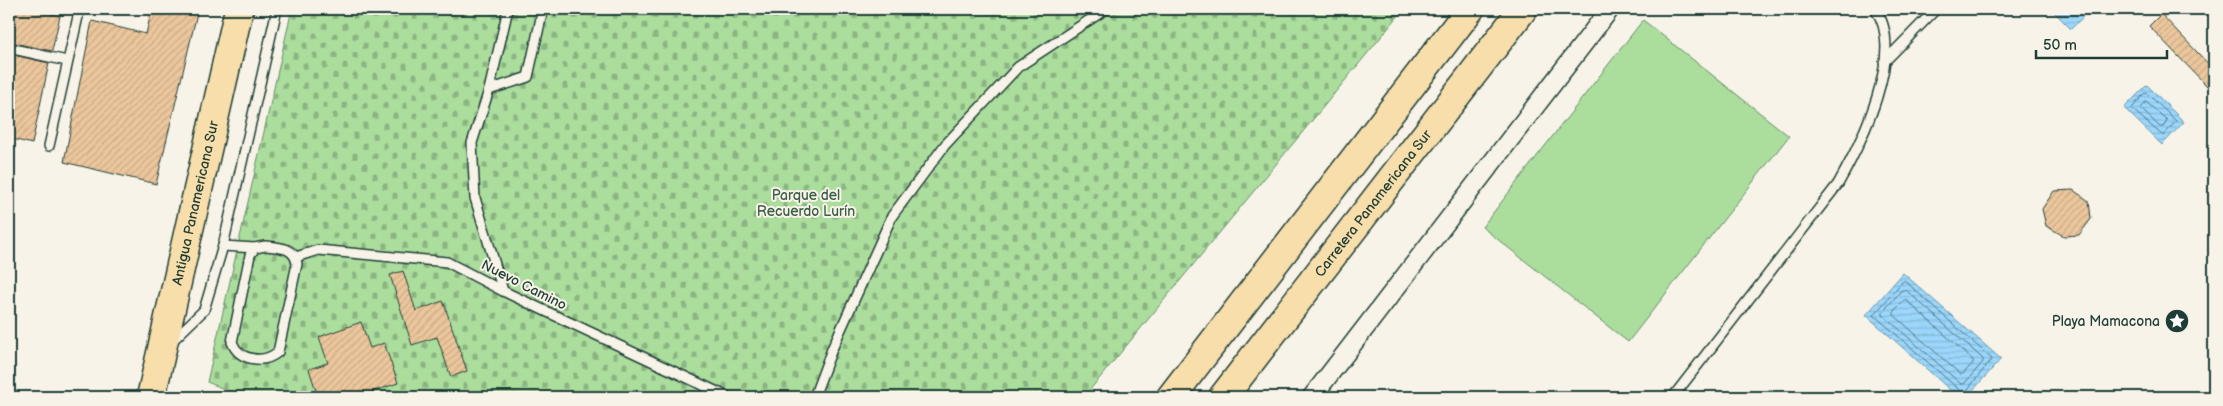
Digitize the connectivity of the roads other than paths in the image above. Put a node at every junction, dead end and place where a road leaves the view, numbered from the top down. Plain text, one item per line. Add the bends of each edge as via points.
1 (84, 9) edge
2 (239, 9) edge
3 (277, 9) edge
4 (508, 9) edge
5 (544, 9) edge
6 (1106, 9) edge
7 (1470, 9) edge
8 (1523, 9) edge
9 (1610, 9) edge
10 (1875, 9) edge
11 (1936, 9) edge
12 (9, 48) edge
13 (67, 61) junction
14 (1884, 62) junction
15 (489, 90) junction
16 (49, 146) dead end
17 (223, 246) junction
18 (255, 248) junction
19 (296, 257) junction
20 (503, 291) junction
21 (161, 353) junction
22 (151, 397) edge
23 (728, 397) edge
24 (814, 397) edge
25 (1171, 397) edge
26 (1223, 397) edge
27 (1312, 397) edge
28 (1673, 397) edge

1 - 13 lane via 79,12
2 - 21 main road, Antigua Panamericana Sur
3 - 17 lane
4 - 15 lane
5 - 15 lane via 528,77
6 - 24 lane via 1018,67 945,145 892,216
7 - 25 main road
8 - 26 main road, Carretera Panamericana Sur
9 - 27 street
10 - 14 lane via 1886,40
11 - 14 lane
12 - 13 lane
13 - 16 lane
14 - 28 lane via 1873,111 1859,147 1838,184
15 - 20 lane via 472,143 475,198
17 - 18 lane
17 - 21 lane via 204,310
18 - 19 lane via 281,247 292,251
18 - 19 lane via 250,255 232,342 235,350 243,356 256,359 270,358 278,352
19 - 20 lane, Nuevo Camino via 318,250 447,262
20 - 23 lane, Nuevo Camino
21 - 22 main road, Antigua Panamericana Sur

